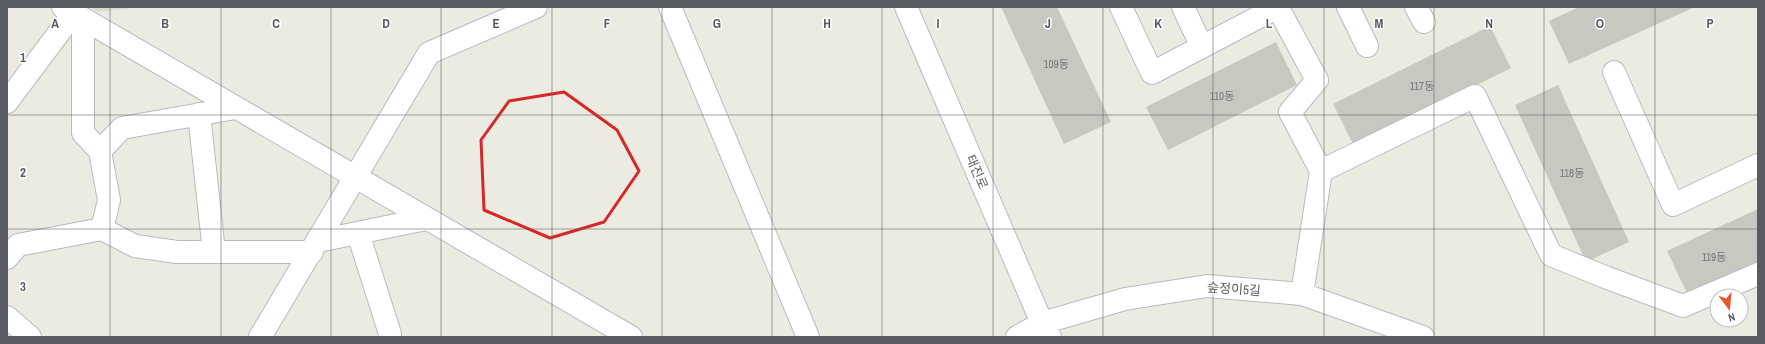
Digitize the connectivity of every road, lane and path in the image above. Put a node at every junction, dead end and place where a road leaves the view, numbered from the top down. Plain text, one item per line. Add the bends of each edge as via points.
1 (536, 7) edge
2 (670, 7) edge
3 (906, 7) edge
4 (1121, 7) edge
5 (1183, 7) edge
6 (1348, 7) edge
7 (1278, 8) edge
8 (73, 14) edge
9 (1251, 14) edge
10 (1367, 46) dead end
11 (1202, 47) junction
12 (1614, 72) dead end
13 (7, 102) edge
14 (235, 108) junction
15 (199, 114) junction
16 (100, 151) junction
17 (1758, 165) edge
18 (1321, 171) junction
19 (356, 178) junction
20 (426, 219) junction
21 (102, 229) junction
22 (358, 233) junction
23 (315, 246) junction
24 (214, 252) junction
25 (7, 258) edge
26 (1758, 274) edge
27 (1302, 294) junction
28 (7, 317) edge
29 (1046, 330) edge
30 (390, 334) dead end
31 (30, 337) edge
32 (260, 337) edge
33 (631, 337) edge
34 (808, 337) edge
35 (1017, 337) edge
36 (1423, 337) edge

1 - 19 street via 429,53
2 - 34 street
3 - 29 street, 태진로
4 - 11 street via 1152,73
5 - 11 street
6 - 10 street
7 - 9 street
7 - 18 street via 1317,80 1290,112
8 - 13 street
8 - 14 street
8 - 16 street via 83,133
9 - 11 street
12 - 17 street via 1673,205
14 - 15 street
14 - 19 street
15 - 16 street via 122,128
15 - 24 street
16 - 21 street via 109,200
18 - 26 street via 1475,96 1551,255 1683,306
18 - 27 street
19 - 20 street
19 - 23 street
20 - 22 street
20 - 33 street
21 - 24 street via 135,246 177,252
21 - 25 street via 18,245
22 - 23 street
22 - 30 street
23 - 24 street
23 - 32 street
27 - 29 street, 숲정이5길 via 1207,286 1125,299
27 - 36 street, 숲정이5길
28 - 31 street
29 - 35 street, 숲정이5길

